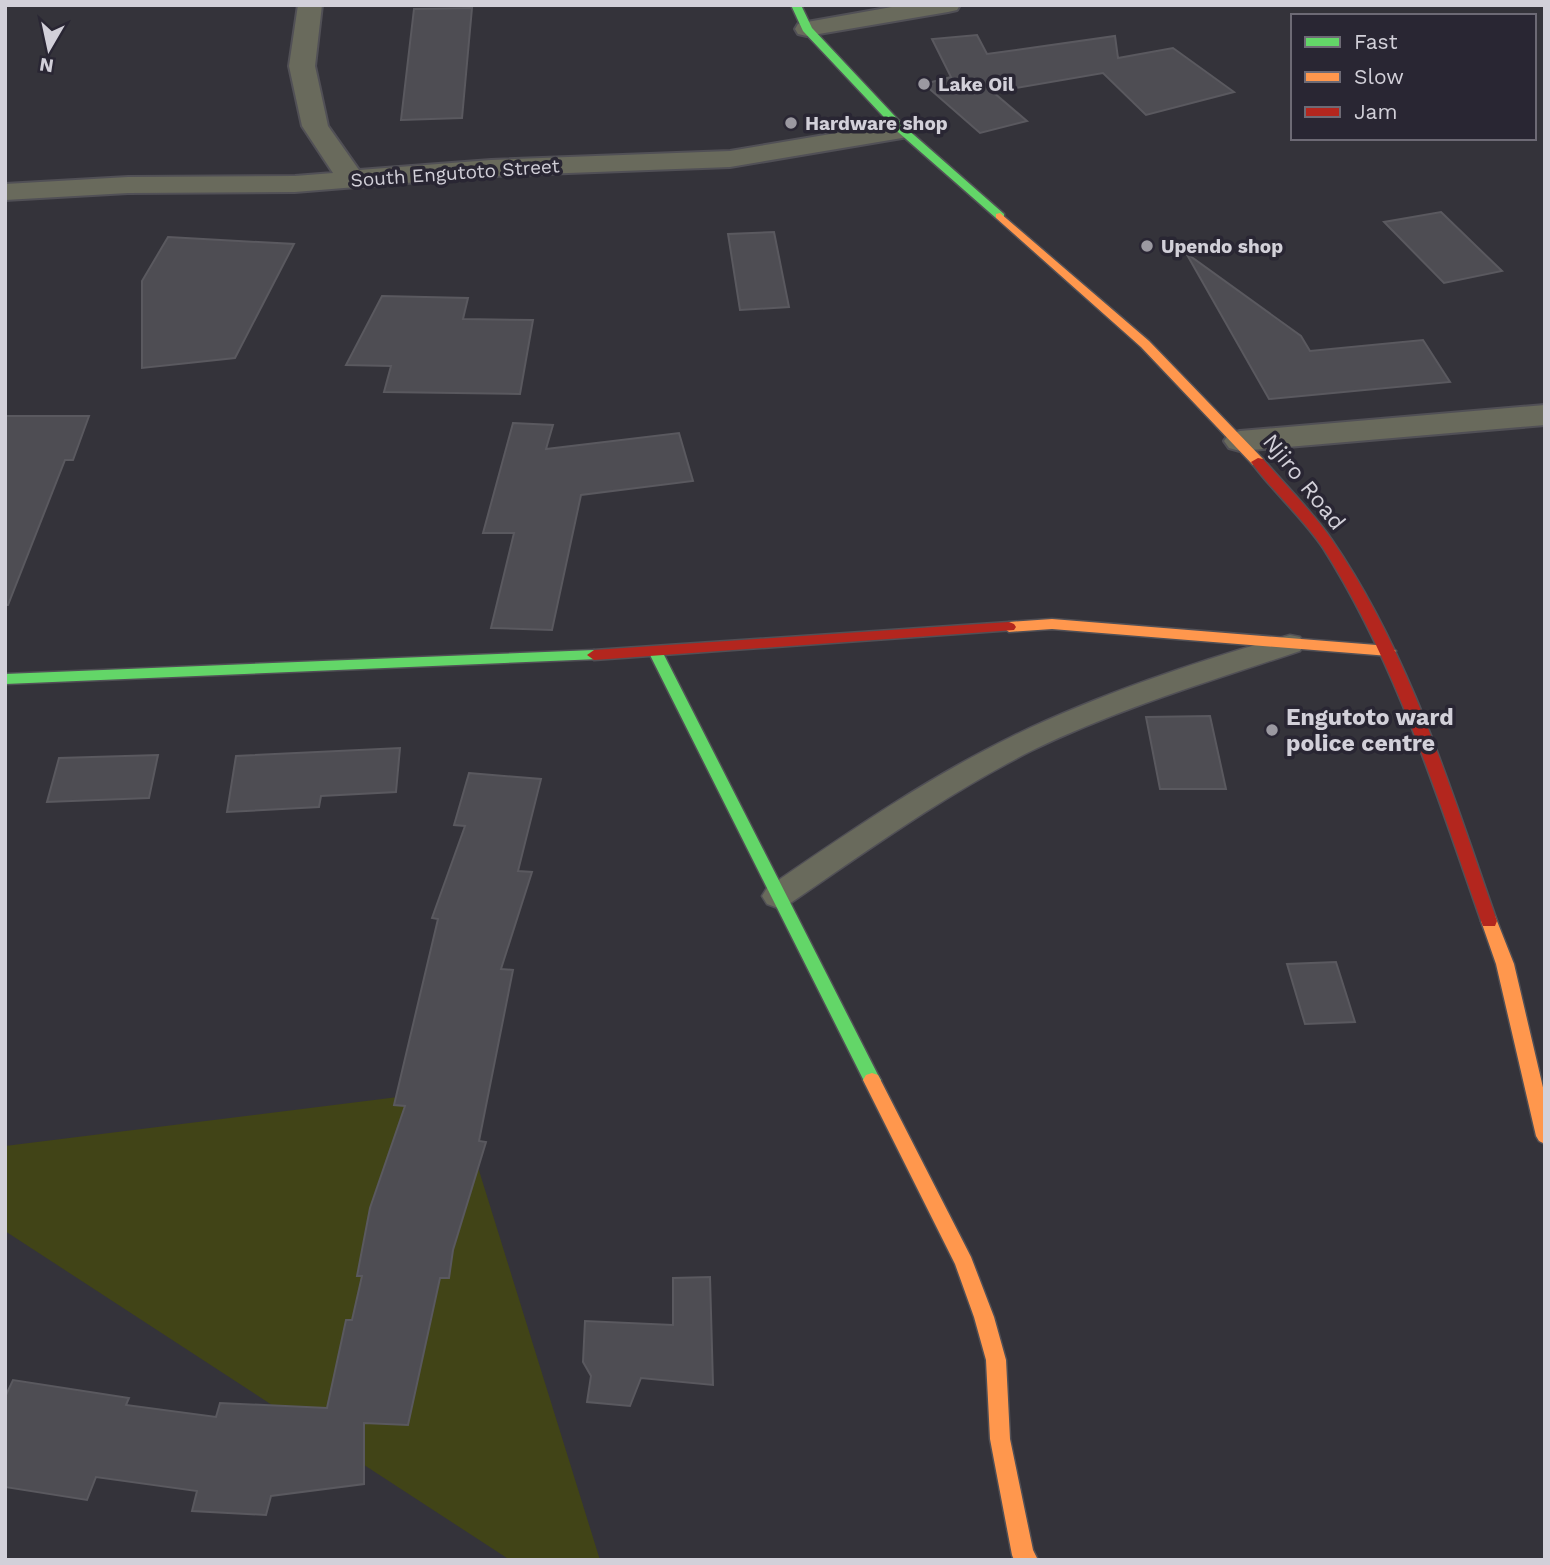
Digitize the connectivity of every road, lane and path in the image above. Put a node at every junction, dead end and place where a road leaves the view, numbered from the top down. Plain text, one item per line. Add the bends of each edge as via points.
1 (310, 5) edge
2 (796, 5) edge
3 (948, 5) edge
4 (807, 29) junction
5 (902, 130) junction
6 (352, 180) junction
7 (5, 192) edge
8 (1545, 415) edge
9 (1240, 441) junction
10 (1290, 644) junction
11 (1389, 650) junction
12 (656, 653) junction
13 (5, 679) edge
14 (778, 896) junction
15 (1545, 1136) edge
16 (1027, 1560) edge

1 - 6 street via 302,66 315,126
2 - 4 street, Njiro Road
3 - 4 street
4 - 5 street, Njiro Road
5 - 6 street, South Engutoto Street via 730,159 491,168
5 - 9 street, Njiro Road via 1145,344
6 - 7 street, South Engutoto Street
8 - 9 street
9 - 11 street, Njiro Road via 1326,543
10 - 11 street
10 - 12 street via 1052,624
10 - 14 lane via 1103,709 1023,743 943,785
11 - 15 street, Njiro Road via 1505,964
12 - 13 street
12 - 14 street
14 - 16 street via 964,1263 996,1360 1000,1439

